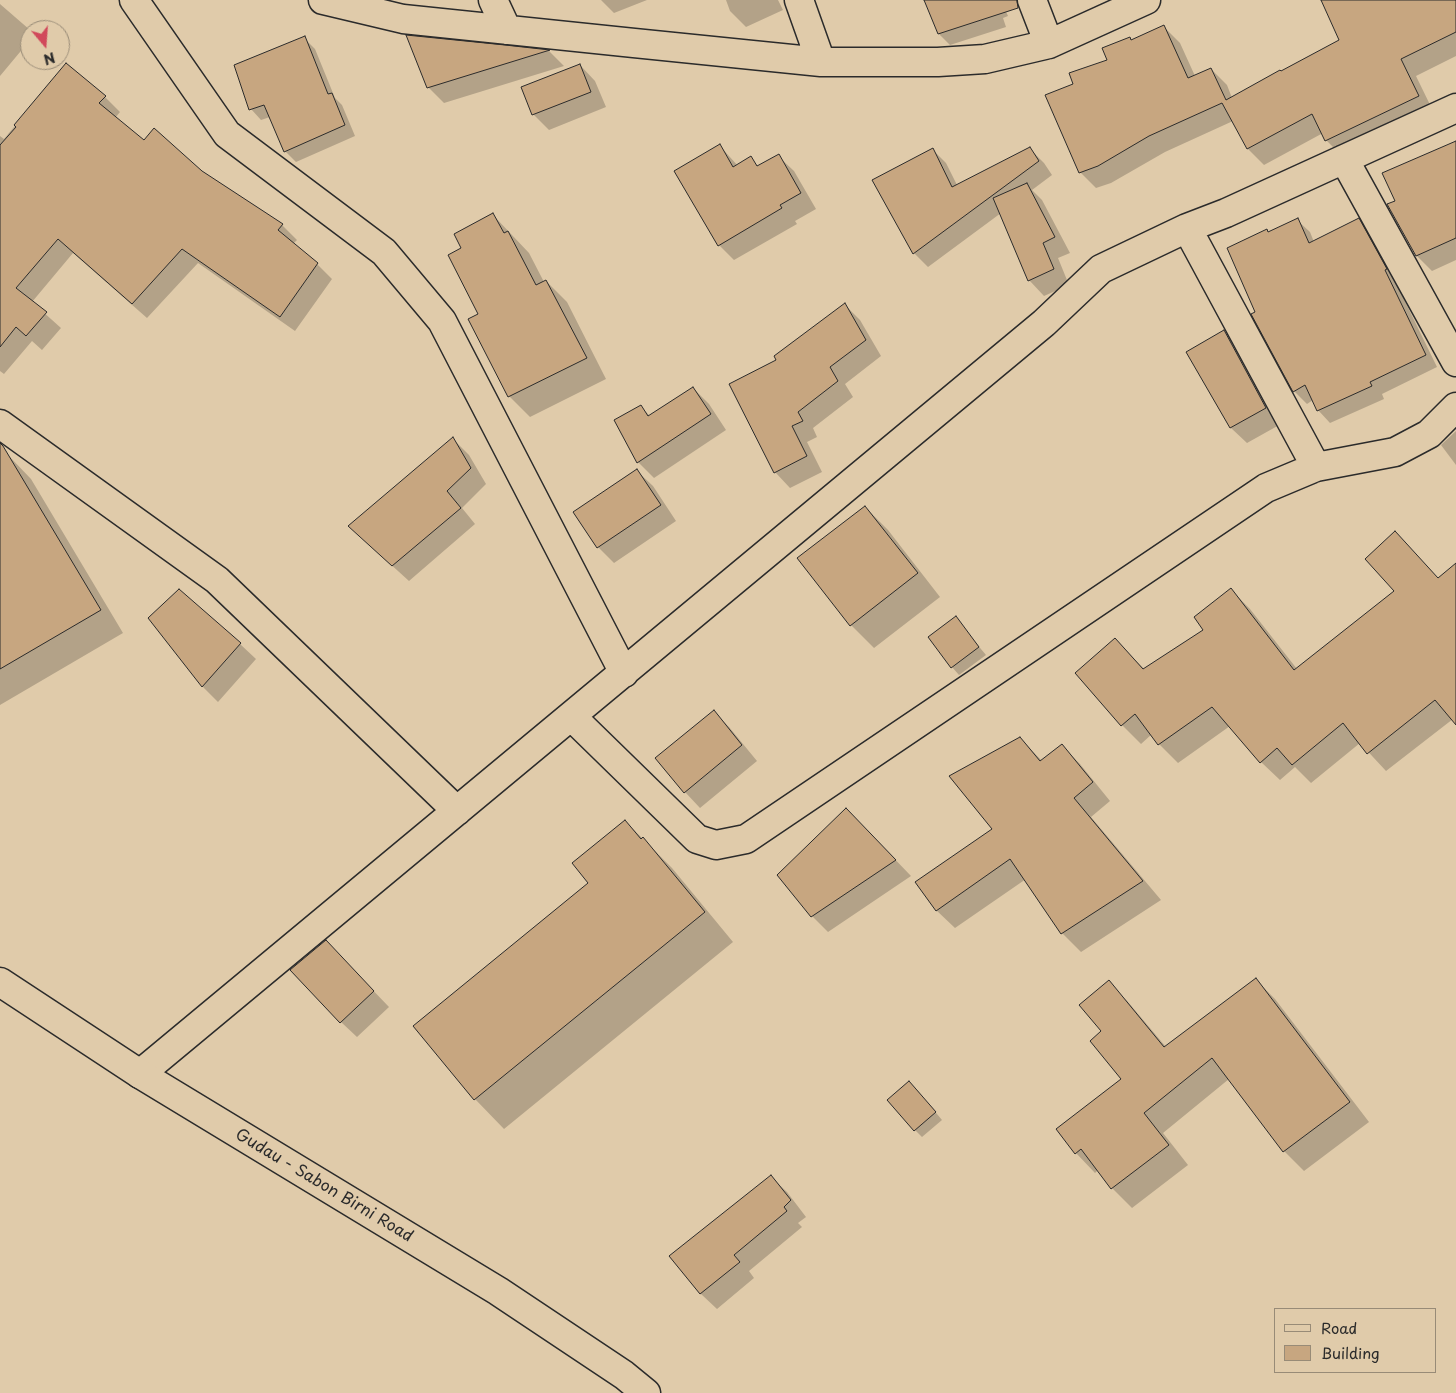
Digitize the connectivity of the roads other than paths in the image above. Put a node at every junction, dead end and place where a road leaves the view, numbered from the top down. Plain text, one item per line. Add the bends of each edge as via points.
1 (134, 0) edge
2 (323, 0) edge
3 (493, 0) edge
4 (799, 0) edge
5 (1032, 0) edge
6 (1146, 0) edge
7 (507, 30) junction
8 (1049, 44) junction
9 (822, 62) junction
10 (1456, 108) edge
11 (1344, 159) junction
12 (1187, 228) junction
13 (1456, 362) edge
14 (1456, 407) edge
15 (0, 424) edge
16 (1316, 467) junction
17 (624, 673) junction
18 (571, 716) junction
19 (457, 811) junction
20 (0, 982) edge
21 (140, 1074) junction
22 (646, 1393) edge

1 - 17 street via 227,134 384,252 442,322
2 - 7 street via 403,19
3 - 7 street
4 - 9 street
5 - 8 street
6 - 8 street
7 - 9 street
8 - 9 street via 985,59
10 - 11 street
11 - 12 street
11 - 13 street
12 - 16 street
12 - 17 street via 1101,269 1044,323
14 - 16 street via 1429,434 1395,452
15 - 19 street via 217,580
16 - 18 street via 1266,488 746,839 716,845 698,839
17 - 18 street
18 - 19 street
19 - 21 street
20 - 21 street, Gudau - Sabon Birni Road
21 - 22 street, Gudau - Sabon Birni Road via 498,1291

